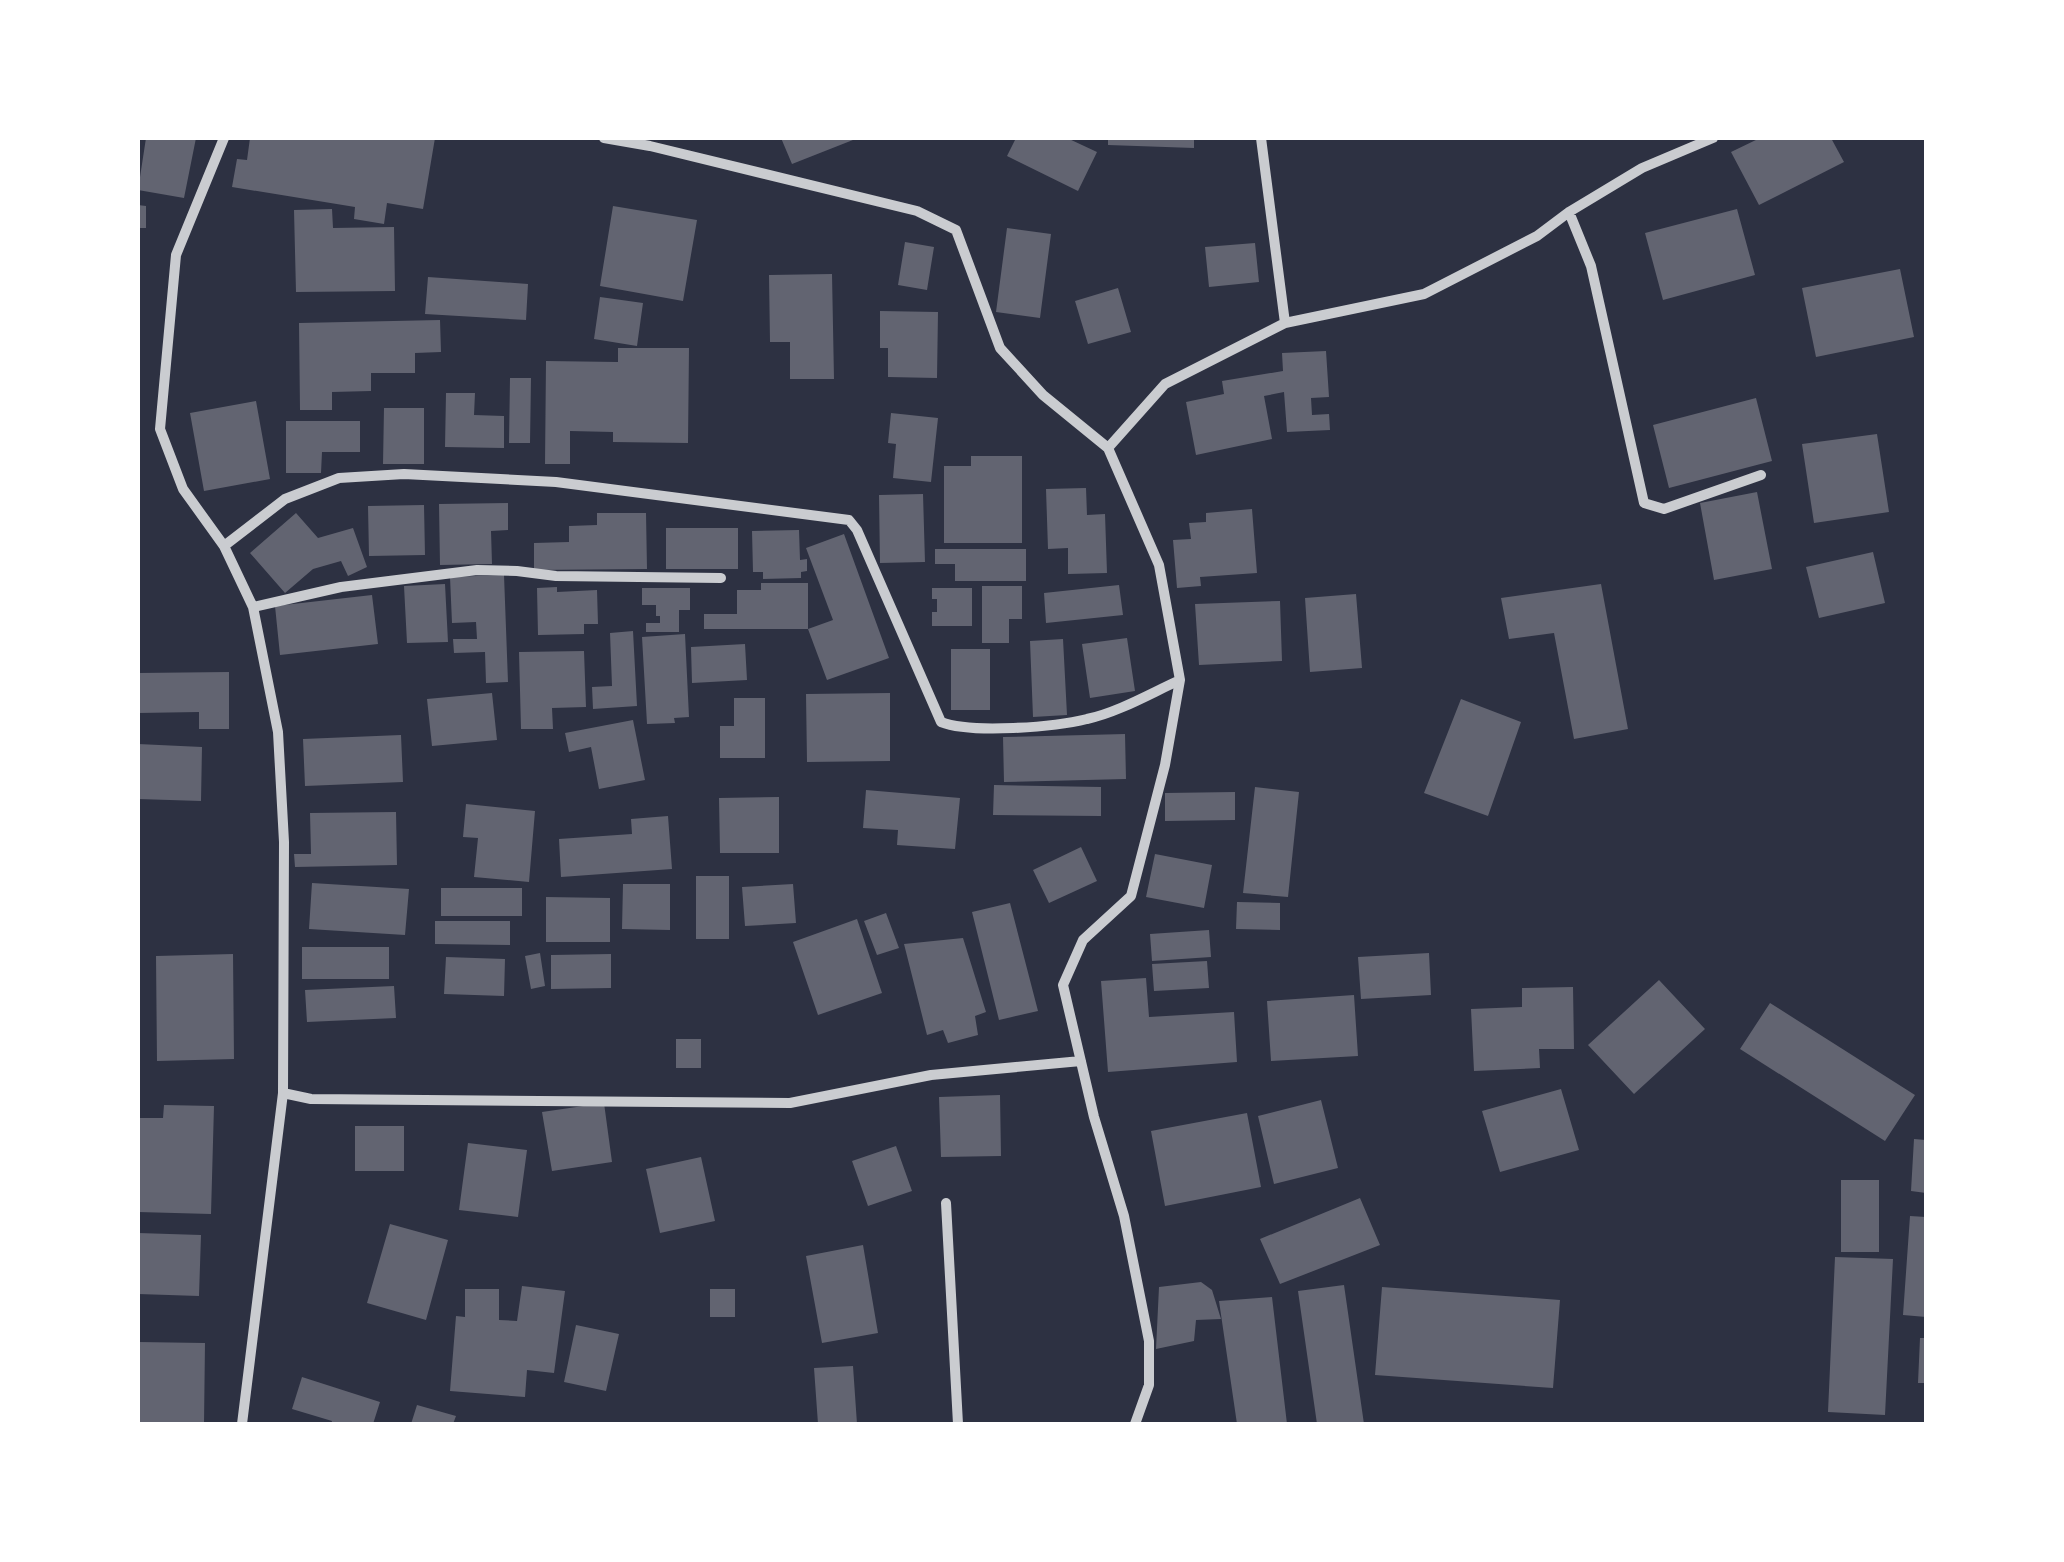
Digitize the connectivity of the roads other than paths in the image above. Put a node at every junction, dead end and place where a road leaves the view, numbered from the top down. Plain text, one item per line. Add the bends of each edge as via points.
1 (224, 138) edge
2 (604, 138) edge
3 (1261, 138) edge
4 (1713, 138) edge
5 (1569, 212) junction
6 (1285, 323) junction
7 (1108, 448) junction
8 (1761, 475) dead end
9 (224, 546) junction
10 (721, 578) dead end
11 (253, 607) junction
12 (1180, 680) junction
13 (1080, 1061) junction
14 (283, 1093) junction
15 (946, 1203) dead end
16 (242, 1424) edge
17 (958, 1424) edge
18 (1135, 1424) edge

1 - 9 street via 176,254 160,429 183,489
2 - 7 street via 917,211 956,230 1000,348 1043,395
3 - 6 street
4 - 5 street via 1642,168
5 - 6 street via 1538,236 1424,294
5 - 8 street via 1591,266 1644,503 1664,509
6 - 7 street via 1165,384
7 - 12 street via 1159,565
9 - 11 street
9 - 12 street via 285,499 339,478 404,474 556,482 849,520 941,722 1015,727 1088,719
10 - 11 street via 477,570 342,587
11 - 14 street via 278,732
12 - 13 street via 1130,896 1083,940 1063,985
13 - 14 street via 931,1075 790,1103 310,1099
13 - 18 street via 1124,1216 1148,1342 1148,1385
14 - 16 street
15 - 17 street

